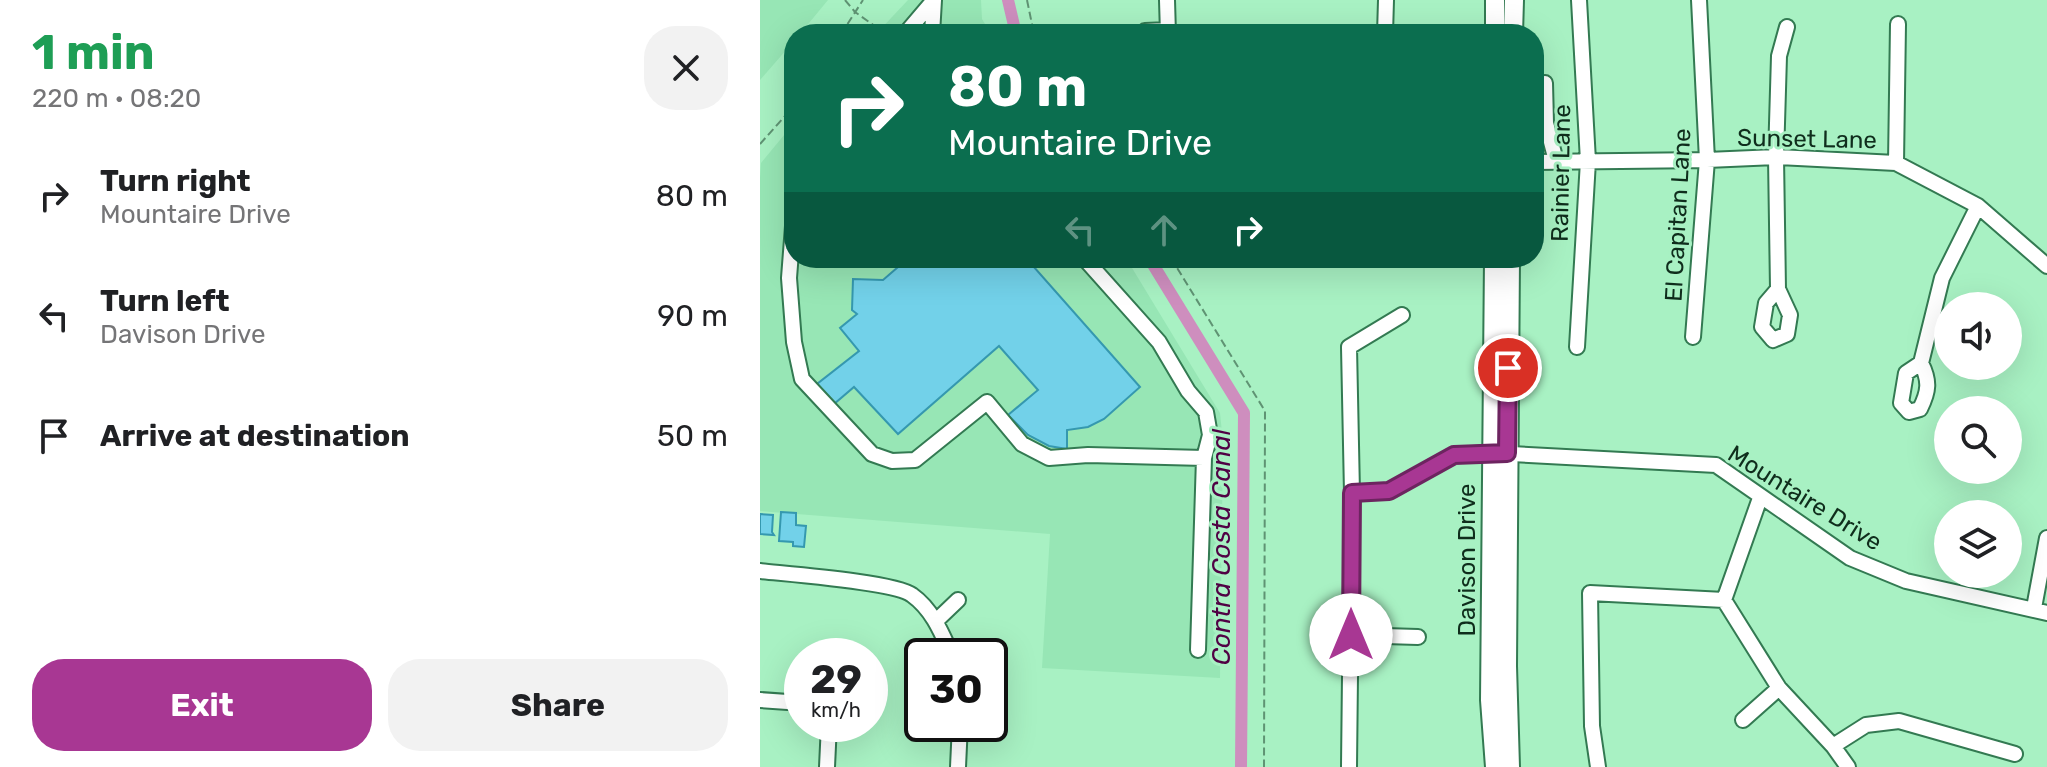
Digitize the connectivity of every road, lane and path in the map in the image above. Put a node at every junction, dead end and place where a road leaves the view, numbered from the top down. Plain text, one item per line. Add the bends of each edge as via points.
1 (845, 0) edge
2 (863, 0) edge
3 (934, 0) edge
4 (1027, 0) edge
5 (1166, 0) edge
6 (1386, 0) edge
7 (1495, 0) edge
8 (1514, 0) edge
9 (1579, 0) edge
10 (1699, 0) edge
11 (855, 12) junction
12 (847, 24) edge
13 (872, 24) edge
14 (914, 24) edge
15 (933, 24) edge
16 (1032, 24) edge
17 (1168, 24) edge
18 (1386, 24) edge
19 (1495, 24) edge
20 (1513, 24) edge
21 (1898, 24) dead end
22 (1787, 27) dead end
23 (1545, 83) dead end
24 (784, 117) edge
25 (760, 144) edge
26 (1776, 157) junction
27 (1707, 160) junction
28 (1556, 161) junction
29 (1588, 161) junction
30 (1544, 162) edge
31 (1896, 163) junction
32 (1978, 206) junction
33 (2047, 266) edge
34 (790, 268) edge
35 (1093, 268) edge
36 (1177, 268) edge
37 (1494, 268) edge
38 (1509, 268) edge
39 (1778, 289) dead end
40 (1402, 315) dead end
41 (1693, 337) dead end
42 (1577, 347) dead end
43 (1921, 363) dead end
44 (1500, 453) junction
45 (1204, 458) junction
46 (1352, 493) junction
47 (1760, 498) junction
48 (2047, 538) edge
49 (760, 571) edge
50 (958, 600) dead end
51 (1724, 600) junction
52 (2041, 610) edge
53 (936, 621) junction
54 (1351, 635) junction
55 (1418, 637) dead end
56 (944, 638) edge
57 (1198, 650) dead end
58 (1779, 688) junction
59 (760, 700) edge
60 (784, 702) edge
61 (1743, 720) dead end
62 (828, 742) edge
63 (959, 742) edge
64 (1833, 746) junction
65 (2015, 754) dead end
66 (827, 767) edge
67 (958, 767) edge
68 (1264, 767) edge
69 (1349, 767) edge
70 (1495, 767) edge
71 (1510, 767) edge
72 (1598, 767) edge
73 (1848, 767) edge

1 - 11 path
2 - 11 path
3 - 14 street
3 - 15 street
4 - 16 path
5 - 17 street
6 - 18 street
7 - 19 main road
8 - 20 main road
9 - 29 street, Rainier Lane
10 - 27 street, El Capitan Lane
11 - 12 path
11 - 13 path
21 - 31 street
22 - 26 street via 1779,56
23 - 28 street via 1546,123
24 - 25 path
26 - 27 street, Sunset Lane
26 - 31 street, Sunset Lane
26 - 39 street
27 - 29 street, Sunset Lane
27 - 41 street, El Capitan Lane
28 - 29 street, Sunset Lane
28 - 30 street, Sunset Lane
29 - 42 street, Rainier Lane
31 - 32 street, Sunset Lane
32 - 33 street, Sunset Lane
32 - 43 street via 1942,278
34 - 45 street via 802,379 872,454 892,461 915,460 987,402 1022,444 1049,458
35 - 45 street via 1159,342 1206,412 1210,435
36 - 68 path via 1265,411
37 - 44 main road, Davison Drive
38 - 44 main road, Davison Drive
40 - 46 street via 1349,347
44 - 46 street, Mountaire Drive via 1454,455 1389,491
44 - 47 street, Mountaire Drive via 1716,465
44 - 70 main road, Davison Drive via 1490,700
44 - 71 main road, Davison Drive
45 - 57 street
46 - 54 street
47 - 51 street
47 - 52 street, Mountaire Drive via 1850,558 1906,581
48 - 52 street
49 - 53 street via 910,593
50 - 53 street
51 - 58 street
51 - 72 street via 1590,593 1592,726
53 - 56 street
54 - 55 street
54 - 69 street
58 - 61 street
58 - 64 street
59 - 60 street
62 - 66 street
63 - 67 street
64 - 65 street via 1866,725 1899,721
64 - 73 street

